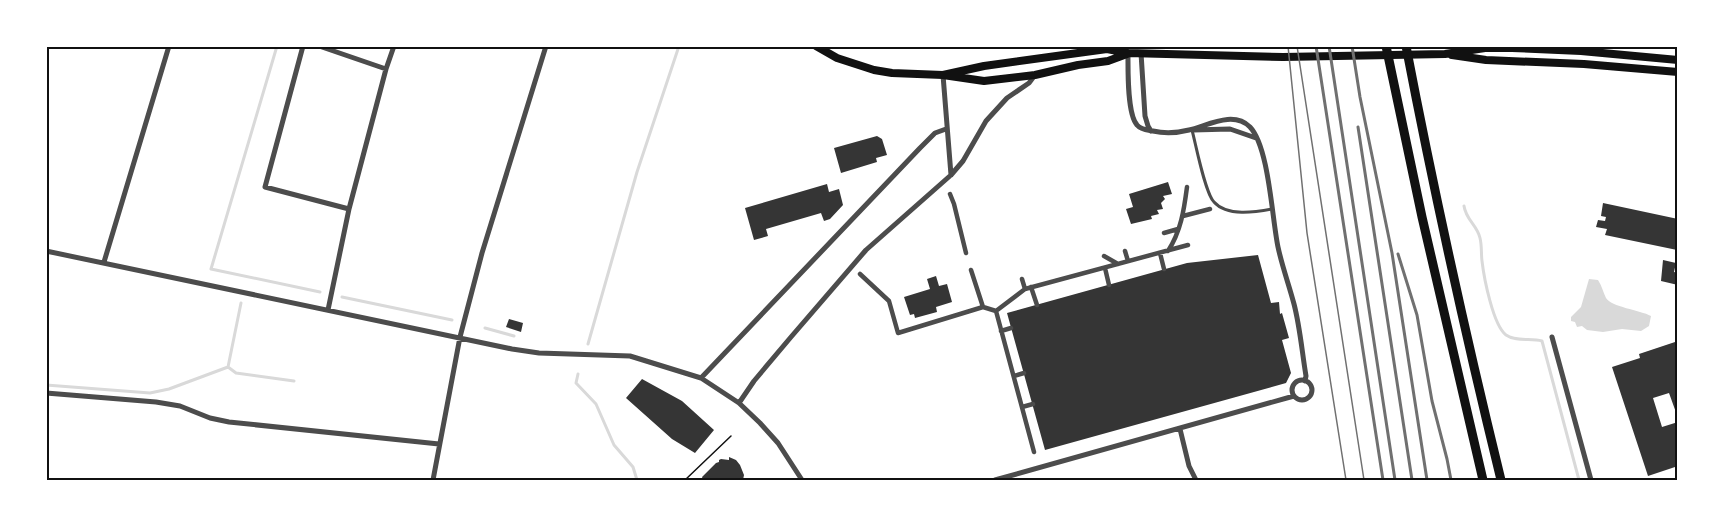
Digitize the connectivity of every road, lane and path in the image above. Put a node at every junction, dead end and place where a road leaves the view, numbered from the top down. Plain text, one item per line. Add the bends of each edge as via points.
1 (169, 46) edge
2 (303, 46) edge
3 (319, 46) edge
4 (393, 46) edge
5 (546, 46) edge
6 (816, 46) edge
7 (1386, 46) edge
8 (1406, 46) edge
9 (1128, 53) junction
10 (1141, 53) junction
11 (1445, 54) junction
12 (1677, 60) edge
13 (386, 69) junction
14 (1677, 72) edge
15 (943, 75) junction
16 (1035, 75) junction
17 (946, 129) junction
18 (1151, 130) junction
19 (1192, 130) junction
20 (1256, 138) junction
21 (951, 175) junction
22 (1187, 187) dead end
23 (950, 194) dead end
24 (349, 209) junction
25 (1210, 209) dead end
26 (1272, 209) junction
27 (1183, 216) junction
28 (1178, 229) junction
29 (1164, 233) dead end
30 (1188, 245) dead end
31 (46, 251) edge
32 (1125, 251) dead end
33 (1168, 251) junction
34 (966, 253) dead end
35 (1160, 253) junction
36 (1104, 256) dead end
37 (1128, 261) junction
38 (104, 262) junction
39 (1118, 264) junction
40 (1105, 268) junction
41 (1164, 269) dead end
42 (971, 270) dead end
43 (861, 274) dead end
44 (1022, 279) dead end
45 (1109, 285) dead end
46 (1031, 287) junction
47 (1025, 289) junction
48 (1037, 305) dead end
49 (983, 307) junction
50 (328, 310) junction
51 (996, 311) junction
52 (1011, 328) dead end
53 (1001, 331) junction
54 (460, 337) junction
55 (1552, 337) dead end
56 (1024, 373) dead end
57 (1014, 376) junction
58 (701, 378) junction
59 (1305, 381) junction
60 (46, 393) edge
61 (1294, 396) junction
62 (739, 403) junction
63 (1033, 404) dead end
64 (1022, 407) junction
65 (1180, 429) junction
66 (731, 436) dead end
67 (439, 444) junction
68 (1034, 452) dead end
69 (433, 480) edge
70 (685, 480) edge
71 (802, 480) edge
72 (995, 480) edge
73 (1196, 480) edge
74 (1483, 480) edge
75 (1501, 480) edge
76 (1591, 480) edge

1 - 38 street
2 - 24 street via 265,187
3 - 13 street
4 - 13 street
5 - 54 street
6 - 15 main road via 837,58 874,70
7 - 74 highway
8 - 75 highway
9 - 10 main road
9 - 15 main road via 1107,49 1084,51
9 - 16 main road via 1108,61
9 - 18 street via 1135,123 1140,129
10 - 11 main road via 1252,57
10 - 18 street via 1145,116
11 - 12 main road via 1485,48 1527,48
11 - 14 main road
13 - 24 street
15 - 16 main road via 984,81
15 - 17 street
16 - 21 street via 987,121
17 - 21 street
17 - 58 street via 935,133 920,148
18 - 19 street via 1167,134
19 - 20 street via 1230,129
19 - 20 street via 1234,120 1249,126
19 - 26 lane via 1207,189 1215,204 1246,214
20 - 26 street
21 - 62 street via 866,249
22 - 27 street
23 - 34 street
24 - 50 street
25 - 27 street
26 - 59 street via 1294,304
27 - 28 street
28 - 29 street
28 - 33 street
30 - 33 street
31 - 38 street
32 - 37 street
33 - 35 street
35 - 37 street
35 - 41 street
36 - 39 street
37 - 39 street
38 - 50 street
39 - 40 street
40 - 45 street
40 - 46 street
42 - 49 street
43 - 49 street via 889,301 898,333
44 - 47 street
46 - 47 street
46 - 48 street
47 - 51 street
49 - 51 street
50 - 54 street
51 - 53 street
52 - 53 street
53 - 57 street
54 - 58 street via 539,353 630,356
54 - 67 street
55 - 76 street
56 - 57 street
57 - 64 street
58 - 62 street
59 - 61 street via 1294,385
59 - 61 street via 1310,385 1311,395 1301,400
60 - 67 street via 156,402 229,422
61 - 65 street
62 - 71 street via 778,443
63 - 64 street
64 - 68 street
65 - 72 street
65 - 73 street
66 - 70 path
67 - 69 street

